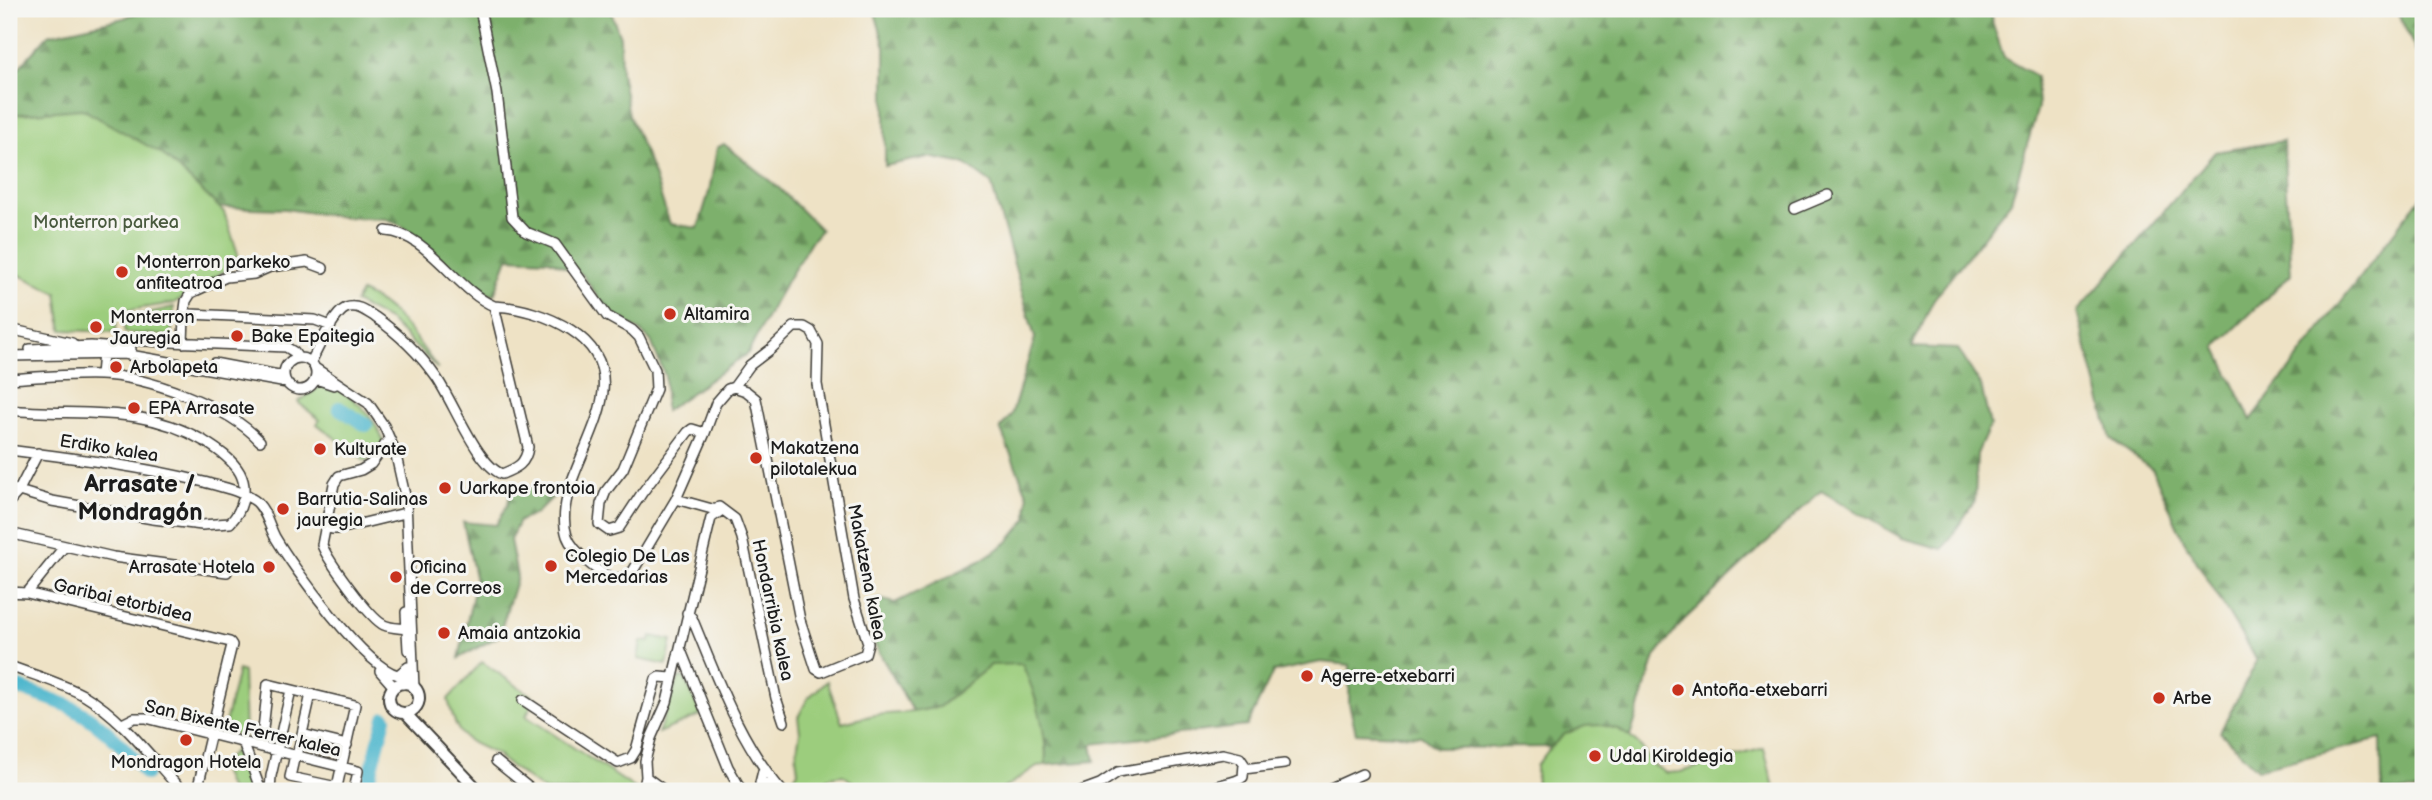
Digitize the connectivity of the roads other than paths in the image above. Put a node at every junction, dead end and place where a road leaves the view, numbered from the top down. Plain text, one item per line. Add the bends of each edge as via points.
1 (480, 9) edge
2 (1828, 195) dead end
3 (1795, 209) dead end
4 (386, 231) dead end
5 (323, 268) dead end
6 (495, 306) junction
7 (184, 316) junction
8 (331, 326) junction
9 (9, 329) edge
10 (183, 343) junction
11 (91, 346) junction
12 (114, 347) junction
13 (9, 351) edge
14 (103, 353) junction
15 (9, 356) edge
16 (298, 358) junction
17 (313, 365) junction
18 (102, 374) junction
19 (9, 379) edge
20 (316, 379) junction
21 (286, 380) junction
22 (734, 387) junction
23 (9, 410) edge
24 (705, 432) junction
25 (260, 441) dead end
26 (387, 442) junction
27 (9, 450) edge
28 (38, 453) junction
29 (13, 490) edge
30 (244, 495) junction
31 (676, 499) junction
32 (9, 502) edge
33 (705, 506) junction
34 (723, 510) junction
35 (401, 514) junction
36 (711, 518) junction
37 (324, 525) junction
38 (9, 533) edge
39 (64, 547) junction
40 (227, 572) dead end
41 (9, 592) edge
42 (27, 593) junction
43 (687, 613) junction
44 (406, 629) junction
45 (680, 646) junction
46 (372, 658) junction
47 (9, 666) edge
48 (408, 667) junction
49 (688, 672) junction
50 (672, 676) junction
51 (404, 686) junction
52 (291, 690) junction
53 (311, 694) junction
54 (523, 700) dead end
55 (416, 707) junction
56 (405, 713) junction
57 (645, 719) junction
58 (784, 722) dead end
59 (122, 724) junction
60 (657, 724) junction
61 (211, 734) junction
62 (302, 734) junction
63 (426, 734) junction
64 (243, 742) junction
65 (346, 745) junction
66 (261, 747) junction
67 (278, 751) junction
68 (296, 755) junction
69 (496, 761) dead end
70 (1284, 764) dead end
71 (342, 767) junction
72 (1244, 769) junction
73 (1362, 774) dead end
74 (646, 777) junction
75 (9, 786) edge
76 (467, 786) edge
77 (779, 788) edge
78 (23, 791) edge
79 (182, 791) edge
80 (197, 791) edge
81 (261, 791) edge
82 (270, 791) edge
83 (354, 791) edge
84 (479, 791) edge
85 (533, 791) edge
86 (643, 791) edge
87 (665, 791) edge
88 (742, 791) edge
89 (1080, 791) edge
90 (1166, 791) edge
91 (1195, 791) edge
92 (1208, 791) edge
93 (1324, 791) edge

1 - 24 street via 497,93 512,217 526,232 555,244 607,316 639,337 656,370 656,389 623,469 601,504 598,517 603,529 619,528 688,432
2 - 3 street
4 - 6 street via 405,235 473,295
5 - 7 street via 307,262 226,277 191,293
6 - 8 street via 528,447 519,468 502,474 486,464 445,391 412,347 392,329 363,309 349,307
6 - 31 street, Makatzena kalea via 567,327 586,341 600,363 602,402 564,511 566,534 577,552 611,577 626,576
7 - 8 street via 315,320
7 - 10 street
8 - 17 street
9 - 11 street
10 - 12 street via 123,340
10 - 16 street via 286,347
11 - 12 street
11 - 13 street
12 - 21 street
14 - 15 street
14 - 18 street
14 - 21 street
16 - 17 street
16 - 21 street via 286,366
17 - 20 street
17 - 51 street via 368,403 395,452 406,500
18 - 19 street
18 - 25 street via 186,395 227,414
20 - 21 street via 297,394
20 - 26 street via 335,385 366,407
22 - 22 street, Makatzena kalea via 750,365 794,327 804,327 816,336 817,384 855,599 869,643 866,654 821,672 816,669 800,620 756,399
22 - 24 street, Makatzena kalea via 716,403
23 - 30 street via 112,413 169,425 223,454 243,479
24 - 31 street, Makatzena kalea
26 - 35 street
26 - 37 street via 371,464 339,476
27 - 28 street, Erdiko kalea
28 - 29 street
28 - 30 street, Erdiko kalea via 164,473
29 - 30 street via 202,525 230,523 238,515
29 - 32 street
30 - 46 street, Erdiko kalea via 257,502 293,564
31 - 33 street
33 - 34 street
33 - 36 street
34 - 36 street
34 - 58 street, Hondarribia kalea via 735,519 742,538
35 - 37 street via 332,529
35 - 44 street
36 - 43 street
37 - 44 street via 323,549 357,597 384,625
38 - 39 street
39 - 40 street via 132,561
39 - 42 street
41 - 42 street, Garibai etorbidea
42 - 61 street, Garibai etorbidea via 230,642
43 - 45 street
43 - 77 street via 734,717
44 - 48 street
45 - 49 street
45 - 50 street
46 - 48 street via 390,673
46 - 51 street via 377,669
47 - 59 street via 83,695
48 - 51 street
49 - 50 street
49 - 88 street
50 - 57 street via 656,679
50 - 60 street
51 - 55 street via 419,699
51 - 56 street via 390,695 390,702
52 - 53 street
52 - 66 street via 268,684
52 - 67 street
53 - 62 street
53 - 65 street via 355,705
54 - 57 street via 618,763 631,758 636,750
55 - 56 street
55 - 63 street
56 - 63 street
57 - 60 street
59 - 61 street, San Bixente Ferrer kalea via 141,717
59 - 79 street
60 - 74 street via 645,761
61 - 64 street, San Bixente Ferrer kalea
61 - 80 street
62 - 65 street
62 - 68 street
63 - 76 street
64 - 66 street, San Bixente Ferrer kalea
64 - 81 street
65 - 71 street
66 - 67 street, San Bixente Ferrer kalea
67 - 68 street, San Bixente Ferrer kalea
67 - 82 street
68 - 71 street, San Bixente Ferrer kalea
68 - 71 street via 290,777 337,787
69 - 85 street
70 - 72 street
71 - 83 street, San Bixente Ferrer kalea via 358,771
72 - 89 street via 1240,758 1233,755 1200,757 1118,772
72 - 92 street via 1237,781
73 - 93 street
74 - 86 street
74 - 87 street
75 - 78 street
76 - 84 street
90 - 91 street

